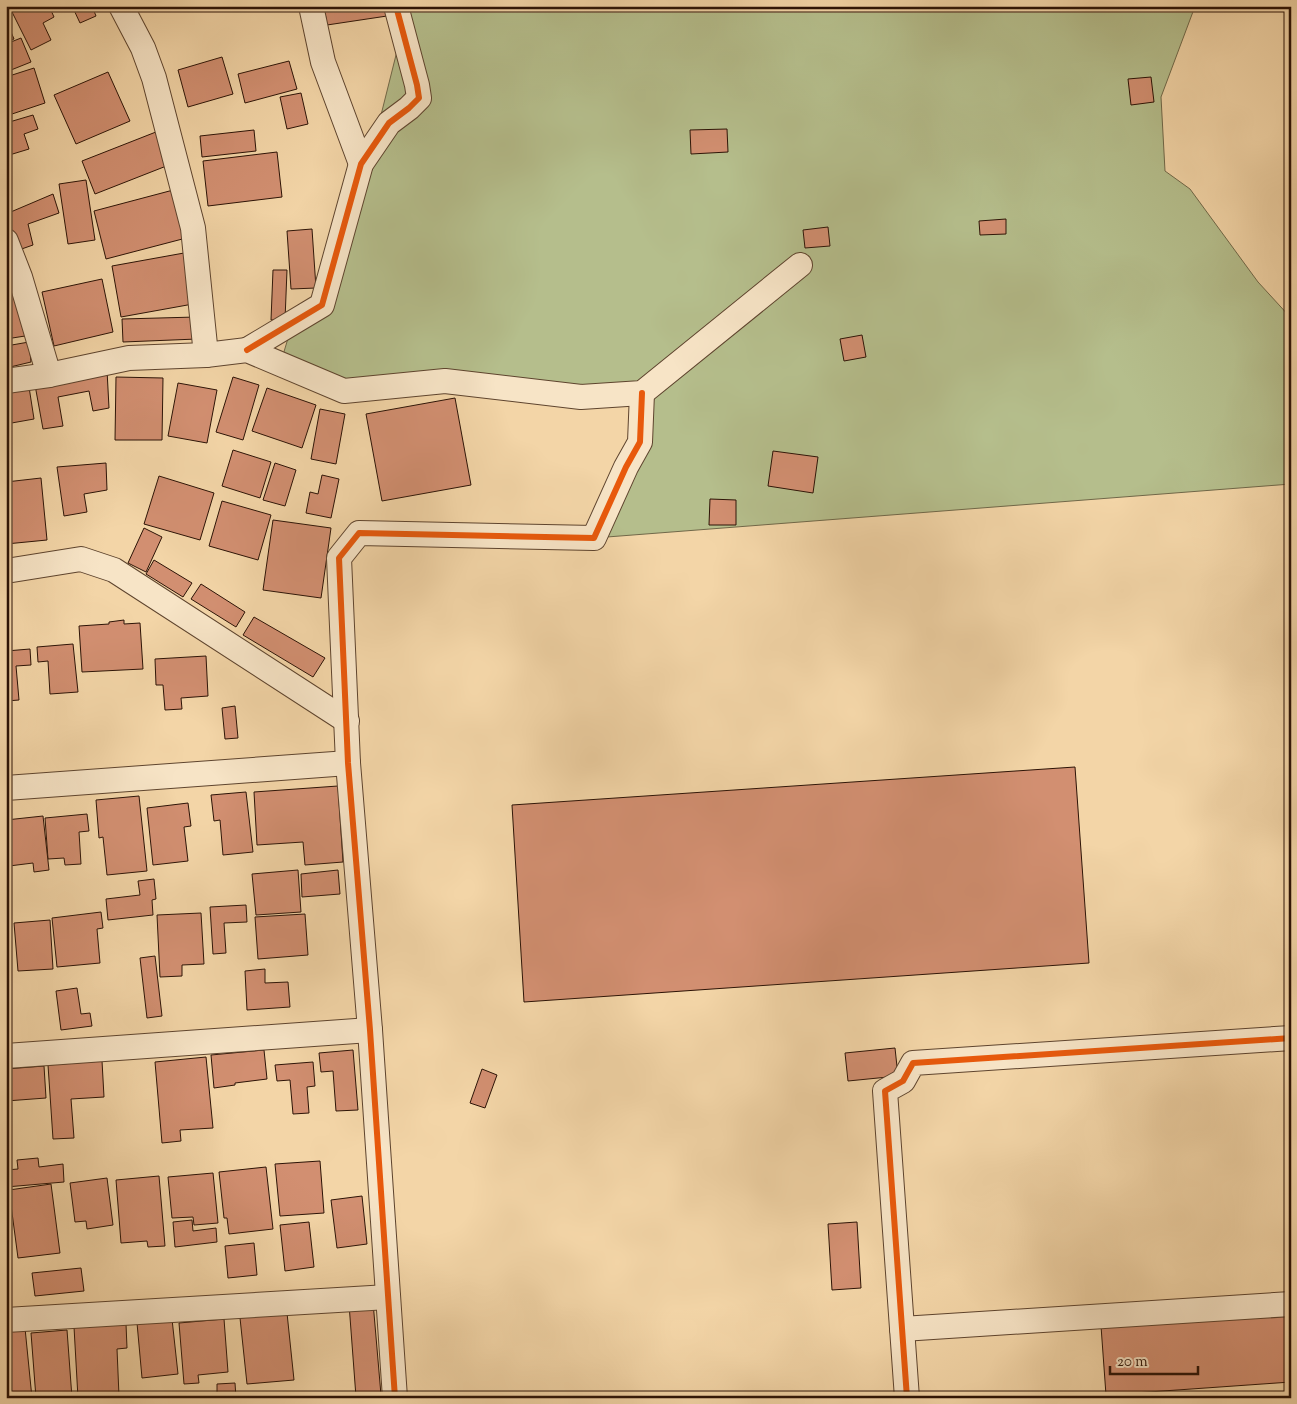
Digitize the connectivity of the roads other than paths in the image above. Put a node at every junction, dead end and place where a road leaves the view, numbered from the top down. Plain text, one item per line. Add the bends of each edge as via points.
1 (121, 6) edge
2 (312, 6) edge
3 (396, 6) edge
4 (361, 164) junction
5 (6, 241) edge
6 (800, 265) dead end
7 (247, 350) junction
8 (206, 355) junction
9 (49, 374) junction
10 (6, 381) edge
11 (642, 393) junction
12 (6, 571) edge
13 (347, 721) junction
14 (348, 763) junction
15 (6, 788) edge
16 (370, 1030) junction
17 (1291, 1038) edge
18 (6, 1056) edge
19 (388, 1297) junction
20 (1291, 1304) edge
21 (6, 1320) edge
22 (902, 1329) junction
23 (395, 1398) edge
24 (907, 1398) edge

1 - 8 street via 154,78 192,228
2 - 4 street via 323,62
3 - 4 street via 419,98 389,123
4 - 7 street via 322,305
5 - 9 street
6 - 11 street
7 - 8 street
7 - 11 street via 344,391 446,382 581,397
8 - 9 street via 129,358
9 - 10 street
11 - 13 street via 640,442 594,538 359,533 339,558
12 - 13 street via 81,559 114,570
13 - 14 street
14 - 15 street
14 - 16 street
16 - 18 street
16 - 19 street
17 - 22 street via 913,1063 903,1082 885,1091
19 - 21 street
19 - 23 street
20 - 22 street
22 - 24 street

